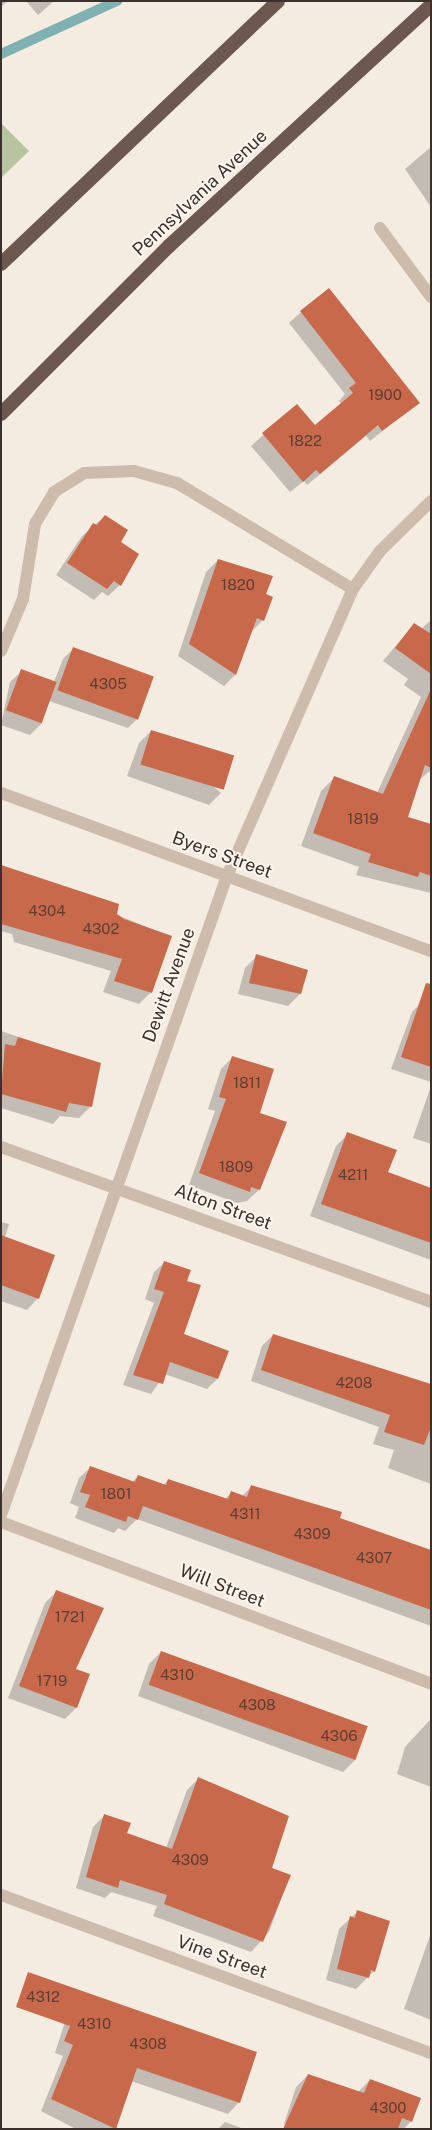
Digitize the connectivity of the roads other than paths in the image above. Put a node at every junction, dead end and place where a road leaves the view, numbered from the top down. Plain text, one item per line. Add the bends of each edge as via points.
1 (278, 1) edge
2 (431, 5) edge
3 (380, 228) dead end
4 (1, 264) edge
5 (431, 297) edge
6 (1, 414) edge
7 (431, 501) edge
8 (353, 589) junction
9 (1, 651) edge
10 (1, 793) edge
11 (227, 876) junction
12 (431, 951) edge
13 (1, 1147) edge
14 (115, 1186) junction
15 (431, 1302) edge
16 (1, 1515) edge
17 (1, 1522) edge
18 (431, 1684) edge
19 (1, 1895) edge
20 (431, 2053) edge

1 - 4 highway
2 - 6 highway, Pennsylvania Avenue via 169,246
3 - 5 street
7 - 8 street, Dewitt Avenue via 380,551
8 - 9 street via 177,483 134,471 84,473 54,492 35,524 23,599
8 - 11 street, Dewitt Avenue
10 - 11 street, Byers Street
11 - 12 street, Byers Street
11 - 14 street, Dewitt Avenue
13 - 14 street, Alton Street
14 - 15 street, Alton Street
14 - 16 street, Dewitt Avenue
17 - 18 street, Will Street
19 - 20 street, Vine Street

